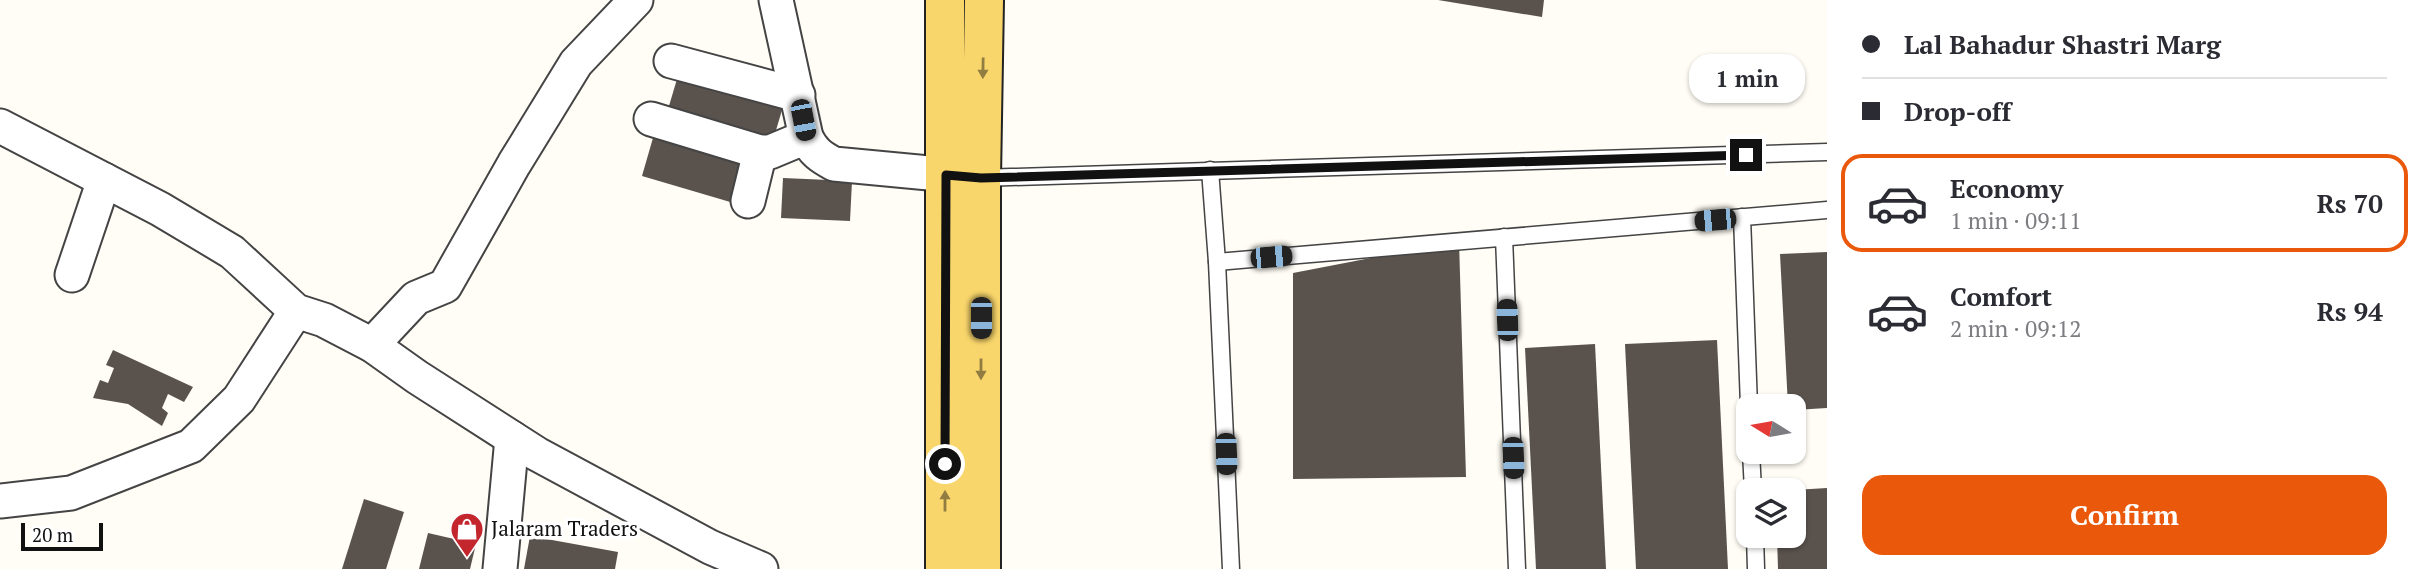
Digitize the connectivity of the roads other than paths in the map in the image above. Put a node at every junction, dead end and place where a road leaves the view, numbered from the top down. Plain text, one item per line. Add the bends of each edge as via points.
1 (636, 0) edge
2 (776, 0) edge
3 (945, 0) edge
4 (984, 0) edge
5 (671, 61) dead end
6 (798, 95) junction
7 (651, 119) dead end
8 (0, 126) edge
9 (806, 137) junction
10 (760, 152) junction
11 (1827, 152) edge
12 (1210, 170) junction
13 (963, 177) junction
14 (104, 180) junction
15 (748, 201) dead end
16 (1827, 210) edge
17 (1742, 217) junction
18 (1504, 237) junction
19 (1217, 262) junction
20 (72, 275) dead end
21 (296, 311) junction
22 (372, 345) junction
23 (1749, 394) edge
24 (512, 438) junction
25 (0, 501) edge
26 (1755, 548) edge
27 (1230, 567) edge
28 (500, 569) edge
29 (761, 569) edge
30 (945, 569) edge
31 (981, 569) edge
32 (1517, 569) edge
33 (1756, 569) edge

1 - 22 street via 576,63 445,286 416,298
2 - 6 street
3 - 13 main road
4 -> 13 main road
5 - 6 street
6 - 9 street
7 - 10 street
8 - 14 street
9 - 10 street
9 - 13 street via 820,157 834,164
10 - 15 street
11 - 12 lane
12 - 13 lane
12 - 19 lane
30 -> 13 main road
13 -> 31 main road
14 - 20 street
14 - 21 street via 232,252
16 - 17 lane
17 - 18 lane
17 - 23 lane
18 - 19 lane
18 - 32 lane
19 - 27 lane
21 - 22 street
21 - 25 street via 239,399 191,446 72,493
22 - 24 street
24 - 28 street
24 - 29 street via 698,541
26 - 33 lane

